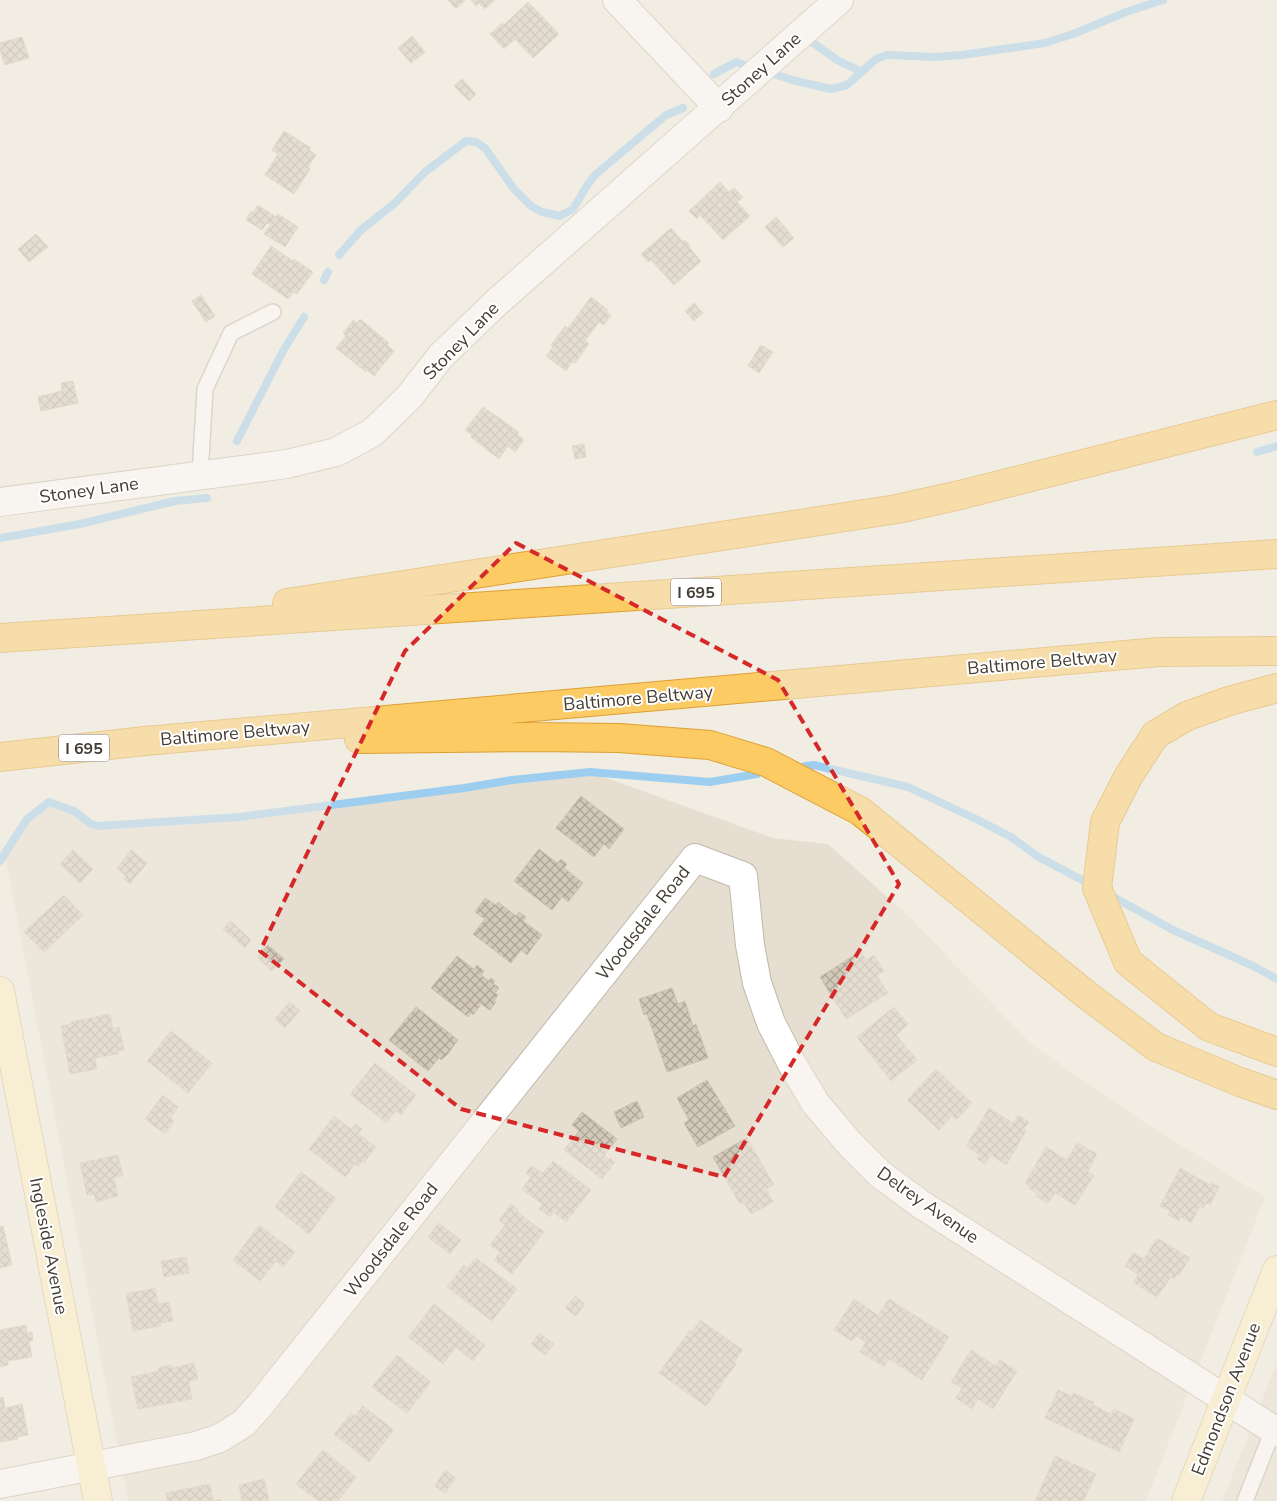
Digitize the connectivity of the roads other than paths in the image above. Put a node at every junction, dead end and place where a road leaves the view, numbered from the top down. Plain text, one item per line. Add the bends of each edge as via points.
1 (617, 0) edge
2 (839, 0) edge
3 (719, 108) junction
4 (273, 312) dead end
5 (1277, 415) edge
6 (200, 475) junction
7 (0, 502) edge
8 (1277, 554) edge
9 (116, 630) junction
10 (10, 637) edge
11 (1277, 651) edge
12 (1277, 688) edge
13 (145, 741) junction
14 (11, 756) edge
15 (695, 858) joint
16 (0, 991) edge
17 (1277, 1052) edge
18 (7, 1074) edge
19 (1277, 1095) edge
20 (1277, 1270) edge
21 (1227, 1399) junction
22 (1275, 1431) edge
23 (92, 1465) junction
24 (0, 1484) edge
25 (98, 1501) edge
26 (1186, 1501) edge
27 (1245, 1501) edge

1 - 3 street
2 - 3 street, Stoney Lane
3 - 6 street, Stoney Lane via 496,303 441,356 409,397 372,433 336,452 287,464
4 - 6 lane via 231,333 205,389
5 - 9 highway via 897,509
6 - 7 street, Stoney Lane
8 - 9 highway, I 695
9 - 10 highway, I 695
11 - 13 highway, Baltimore Beltway / I 695 via 1159,652
12 - 17 highway via 1230,700 1187,716 1155,735 1105,822 1097,888 1128,962 1209,1027
13 - 14 highway, Baltimore Beltway / I 695
13 - 19 highway via 619,738 710,745 766,762 860,811 1088,996 1156,1047
15 - 21 street, Delrey Avenue via 743,876 755,973 770,1023 816,1104 850,1144 880,1174 922,1205
15 - 23 street, Woodsdale Road via 244,1423 220,1438 196,1446
16 - 18 main road, Ingleside Avenue
18 - 23 main road, Ingleside Avenue
20 - 21 main road, Edmondson Avenue
21 - 22 street, Delrey Avenue
21 - 26 main road, Edmondson Avenue
22 - 27 lane
23 - 24 street, Woodsdale Road
23 - 25 main road, Ingleside Avenue

